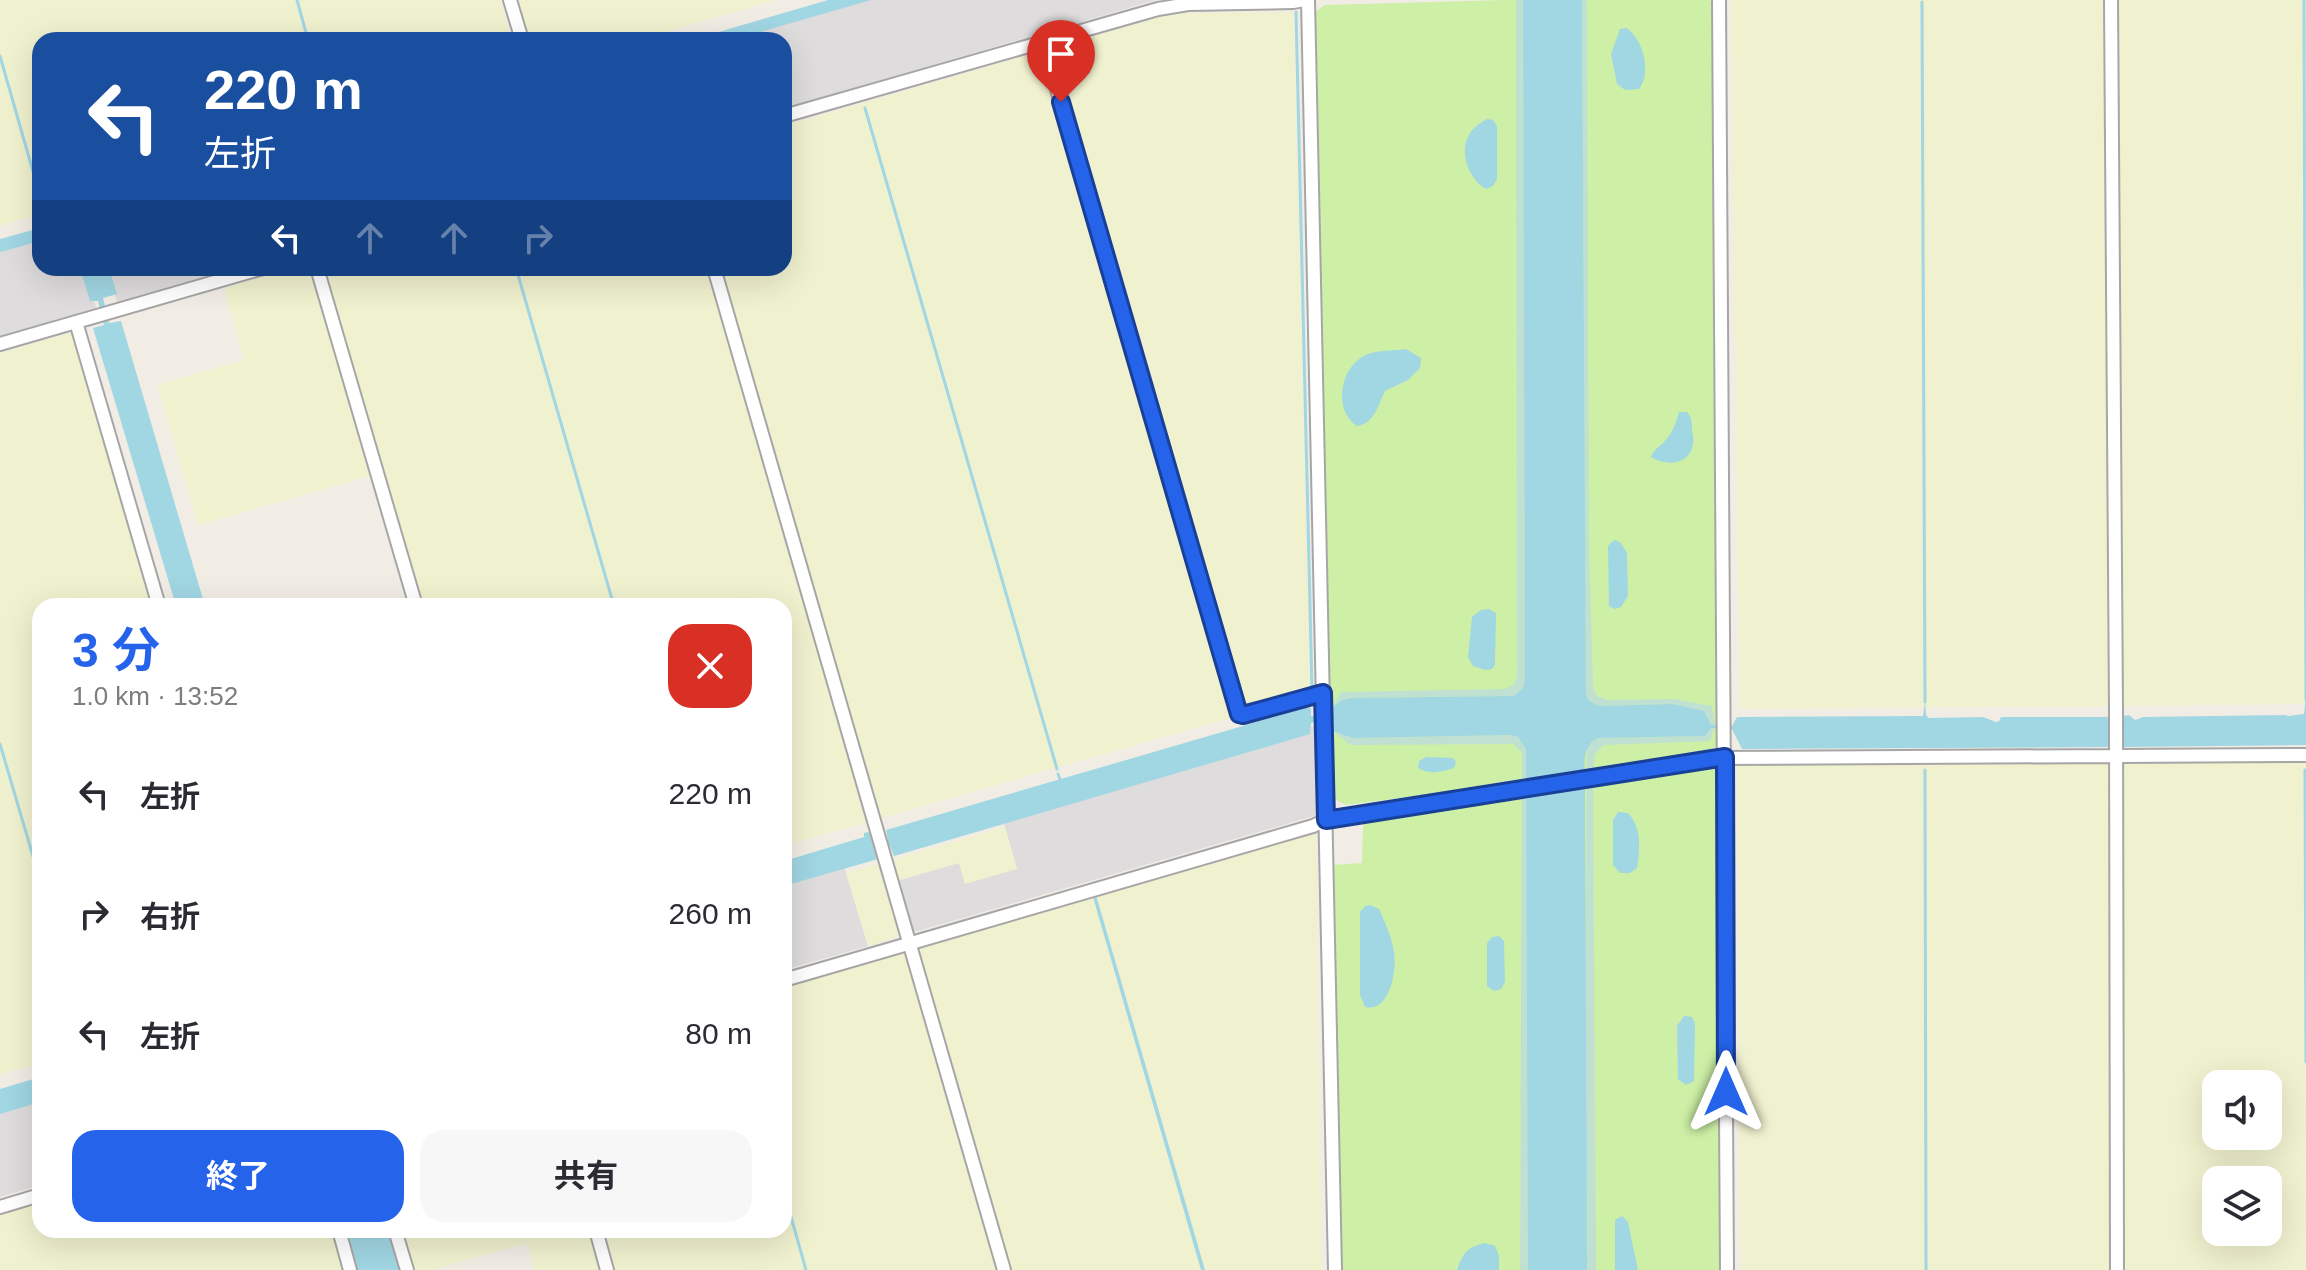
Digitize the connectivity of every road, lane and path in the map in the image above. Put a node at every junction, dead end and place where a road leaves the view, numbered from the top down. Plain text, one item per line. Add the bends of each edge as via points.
1 (510, 0) edge
2 (1306, 0) edge
3 (1719, 0) edge
4 (2111, 0) edge
5 (520, 32) edge
6 (1043, 41) junction
7 (792, 114) edge
8 (235, 276) edge
9 (319, 276) edge
10 (716, 276) edge
11 (76, 322) junction
12 (0, 344) edge
13 (157, 598) edge
14 (414, 598) edge
15 (1323, 693) junction
16 (2306, 755) edge
17 (2116, 756) junction
18 (1725, 757) junction
19 (1326, 820) junction
20 (909, 943) junction
21 (792, 978) edge
22 (32, 1197) edge
23 (0, 1207) edge
24 (341, 1238) edge
25 (397, 1238) edge
26 (598, 1238) edge
27 (350, 1270) edge
28 (407, 1270) edge
29 (607, 1270) edge
30 (1004, 1270) edge
31 (1335, 1270) edge
32 (1727, 1270) edge
33 (2117, 1270) edge

1 - 5 street
2 - 6 street via 1173,6
2 - 15 street
3 - 18 street
4 - 17 street
6 - 7 street
6 - 15 street via 1239,714
8 - 11 street
9 - 14 street
10 - 20 street
11 - 12 street
11 - 13 street
15 - 19 street
16 - 17 street
17 - 18 street
17 - 33 street
18 - 19 street
18 - 32 street
19 - 20 street
19 - 31 street
20 - 21 street
20 - 30 street
22 - 23 street
24 - 27 street
25 - 28 street
26 - 29 street

